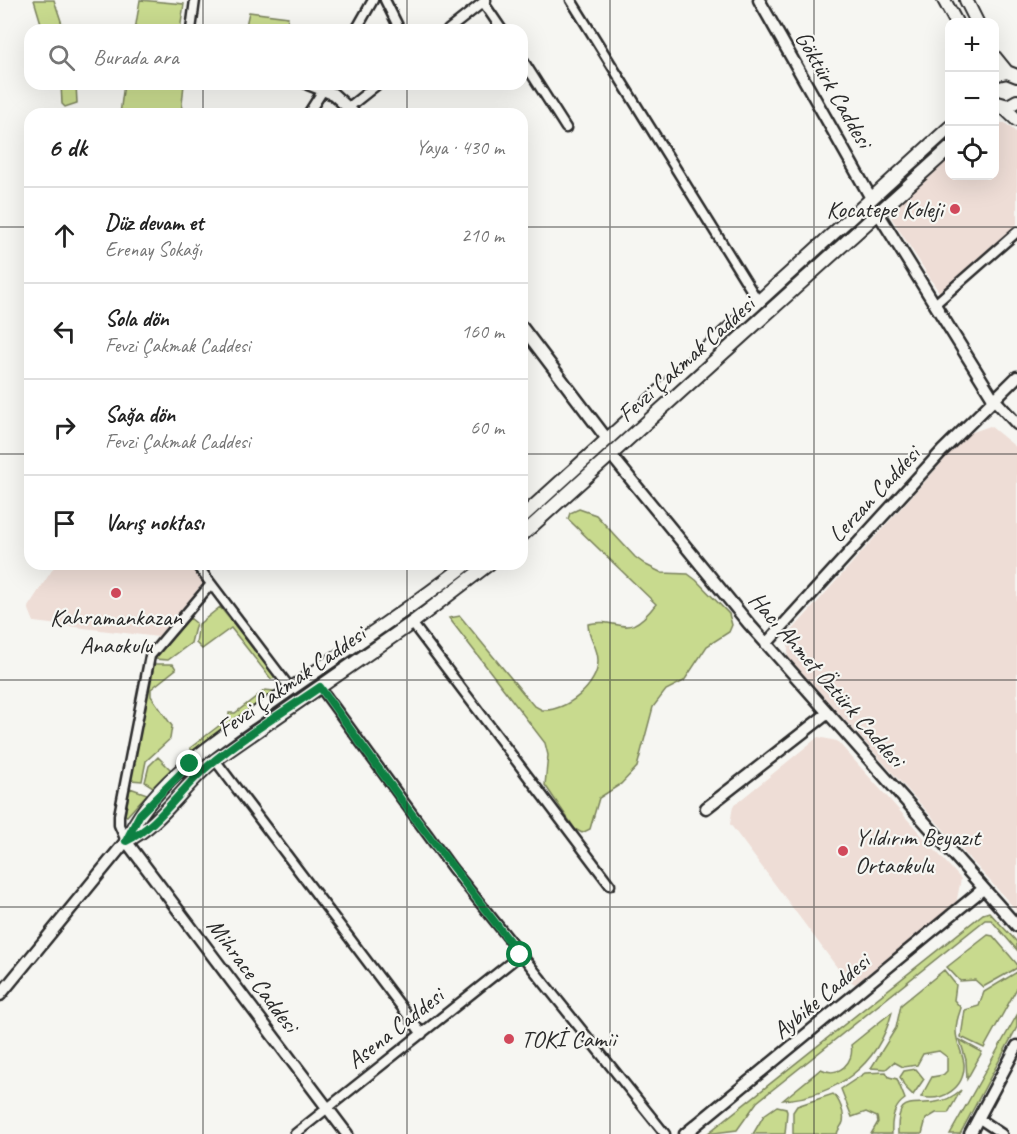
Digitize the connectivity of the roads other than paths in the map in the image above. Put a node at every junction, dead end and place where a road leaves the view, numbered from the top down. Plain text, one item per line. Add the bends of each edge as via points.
1 (195, 0) edge
2 (372, 0) edge
3 (385, 0) edge
4 (571, 0) edge
5 (759, 0) edge
6 (944, 0) edge
7 (966, 0) edge
8 (485, 1) edge
9 (955, 18) edge
10 (976, 18) edge
11 (192, 24) edge
12 (359, 24) edge
13 (397, 24) edge
14 (456, 24) edge
15 (498, 24) edge
16 (1017, 62) edge
17 (528, 68) edge
18 (1006, 74) edge
19 (324, 90) edge
20 (329, 90) edge
21 (372, 90) edge
22 (1017, 101) edge
23 (999, 105) edge
24 (999, 106) edge
25 (312, 108) edge
26 (350, 108) edge
27 (354, 108) edge
28 (1017, 120) edge
29 (566, 128) dead end
30 (945, 131) edge
31 (945, 153) edge
32 (871, 198) junction
33 (878, 213) junction
34 (1017, 232) edge
35 (758, 301) junction
36 (935, 304) junction
37 (528, 335) edge
38 (1017, 377) edge
39 (993, 398) junction
40 (1017, 424) edge
41 (607, 439) junction
42 (611, 456) junction
43 (528, 511) edge
44 (528, 530) edge
45 (200, 570) edge
46 (458, 570) edge
47 (481, 570) edge
48 (211, 584) junction
49 (412, 623) junction
50 (766, 644) junction
51 (320, 687) junction
52 (290, 688) junction
53 (828, 713) junction
54 (215, 760) junction
55 (706, 808) dead end
56 (126, 841) junction
57 (610, 885) dead end
58 (983, 889) junction
59 (1017, 926) edge
60 (520, 955) junction
61 (0, 995) edge
62 (422, 1034) junction
63 (1017, 1046) edge
64 (327, 1109) junction
65 (978, 1118) junction
66 (295, 1134) edge
67 (347, 1134) edge
68 (665, 1134) edge
69 (685, 1134) edge
70 (970, 1134) edge
71 (1002, 1134) edge

1 - 11 street
2 - 12 street
3 - 13 street
4 - 35 street
5 - 32 street, Göktürk Caddesi
6 - 9 main road
7 - 10 main road
8 - 14 street
8 - 15 street
16 - 18 main road
17 - 29 street
19 - 25 street
20 - 26 street
21 - 27 street
22 - 23 main road
24 - 28 main road
30 - 32 main road, Fevzi Çakmak Caddesi
31 - 33 main road, Fevzi Çakmak Caddesi
32 - 33 main road
32 - 35 main road, Fevzi Çakmak Caddesi
33 - 36 street
33 - 42 main road, Fevzi Çakmak Caddesi
34 - 36 street
35 - 41 main road, Fevzi Çakmak Caddesi
36 - 39 street
37 - 41 street
38 - 39 street, Lerzan Caddesi
39 - 40 street
39 - 50 street, Lerzan Caddesi
41 - 43 main road, Fevzi Çakmak Caddesi
42 - 44 main road, Fevzi Çakmak Caddesi
42 - 50 street, Hacı Ahmet Öztürk Caddesi
45 - 48 street
46 - 52 main road, Fevzi Çakmak Caddesi
47 - 49 main road, Fevzi Çakmak Caddesi
48 - 52 street
48 - 56 street via 150,656 119,815 118,825
49 - 51 main road, Fevzi Çakmak Caddesi
49 - 57 street
50 - 53 street, Hacı Ahmet Öztürk Caddesi
51 - 54 main road, Fevzi Çakmak Caddesi
51 - 60 street
52 - 56 main road, Fevzi Çakmak Caddesi via 190,764 140,814
53 - 55 street
53 - 58 street, Hacı Ahmet Öztürk Caddesi
54 - 56 main road, Fevzi Çakmak Caddesi via 145,830
54 - 62 street
56 - 61 street, Fevzi Çakmak Caddesi
56 - 64 street, Mihrace Caddesi
58 - 59 street, Hacı Ahmet Öztürk Caddesi
58 - 69 street, Aybike Caddesi
60 - 62 street, Asena Caddesi
60 - 68 street
62 - 64 street, Asena Caddesi
63 - 65 street
64 - 66 street, Asena Caddesi
64 - 67 street, Mihrace Caddesi
65 - 70 street
65 - 71 street

